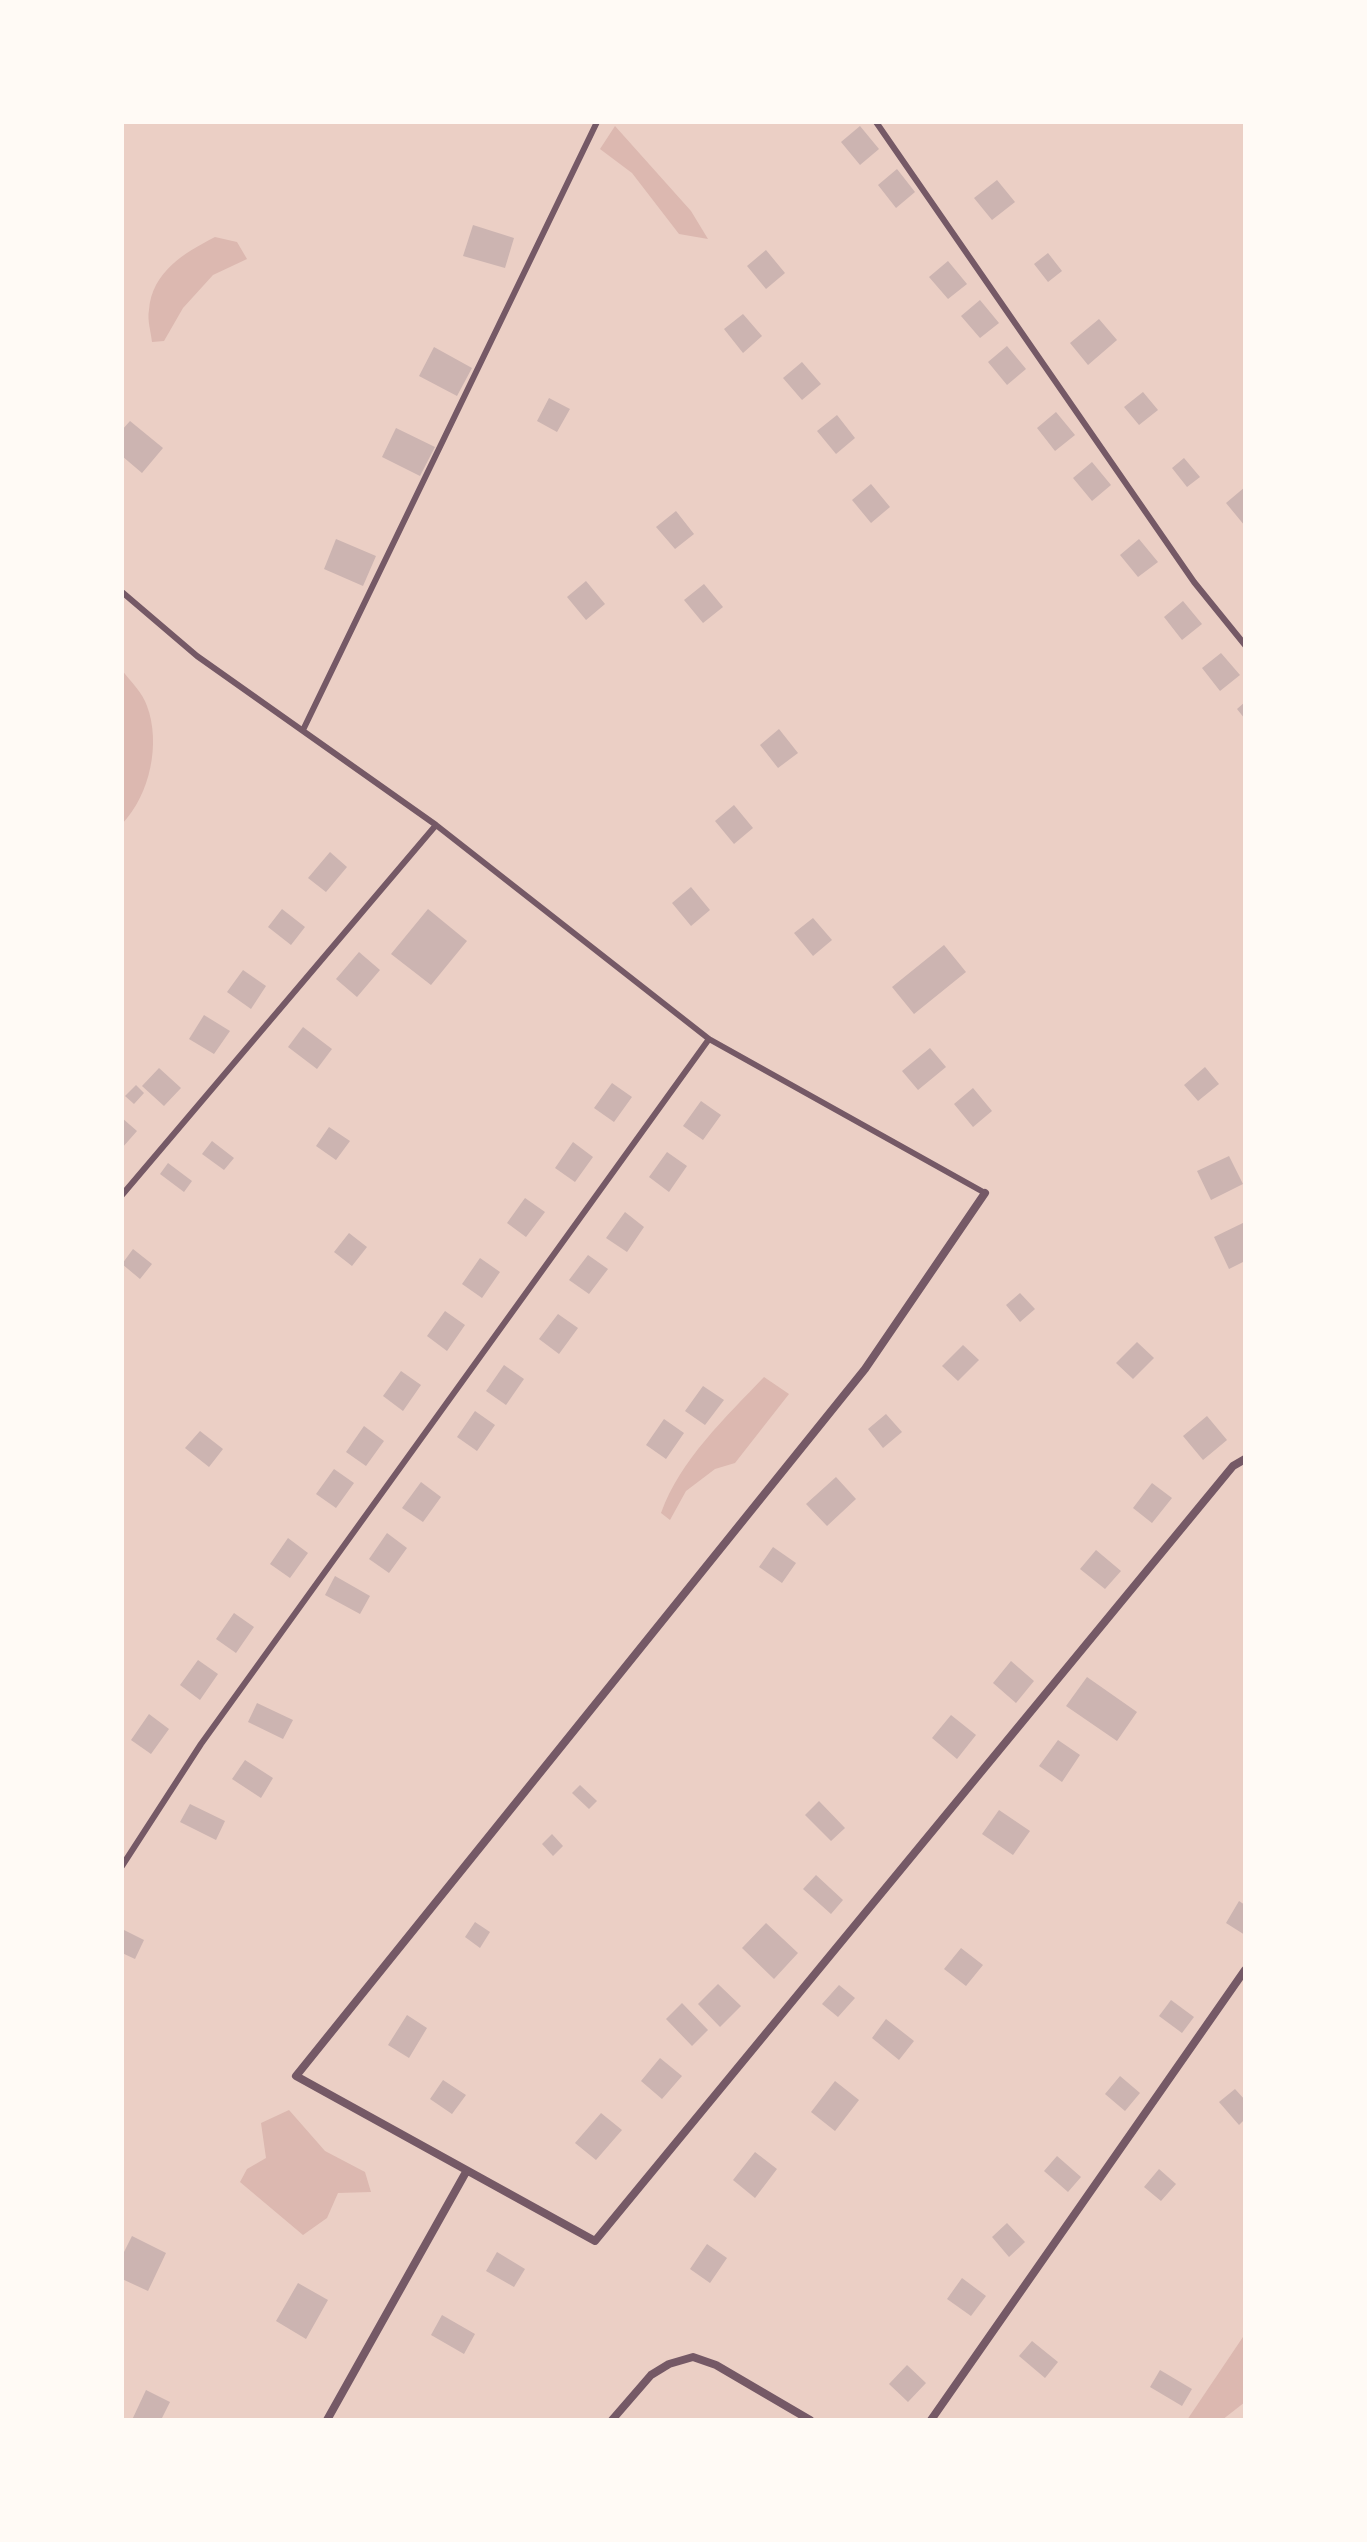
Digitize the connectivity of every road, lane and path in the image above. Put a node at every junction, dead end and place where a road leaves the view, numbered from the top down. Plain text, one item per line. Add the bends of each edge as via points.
1 (597, 122) edge
2 (876, 122) edge
3 (122, 592) edge
4 (1245, 645) edge
5 (303, 730) junction
6 (436, 825) junction
7 (709, 1039) junction
8 (985, 1193) joint
9 (122, 1195) edge
10 (1245, 1459) edge
11 (122, 1866) edge
12 (1245, 1970) edge
13 (466, 2172) junction
14 (327, 2420) edge
15 (612, 2420) edge
16 (810, 2420) edge
17 (931, 2420) edge

1 - 5 lane
2 - 4 lane via 1194,582
3 - 5 lane via 197,656
5 - 6 lane
6 - 7 lane
6 - 9 lane
7 - 8 lane
7 - 11 lane via 201,1744
8 - 13 street via 865,1369 296,2076
10 - 13 street via 1222,1478 595,2241
12 - 17 street
13 - 14 street
15 - 16 street via 651,2375 693,2357

